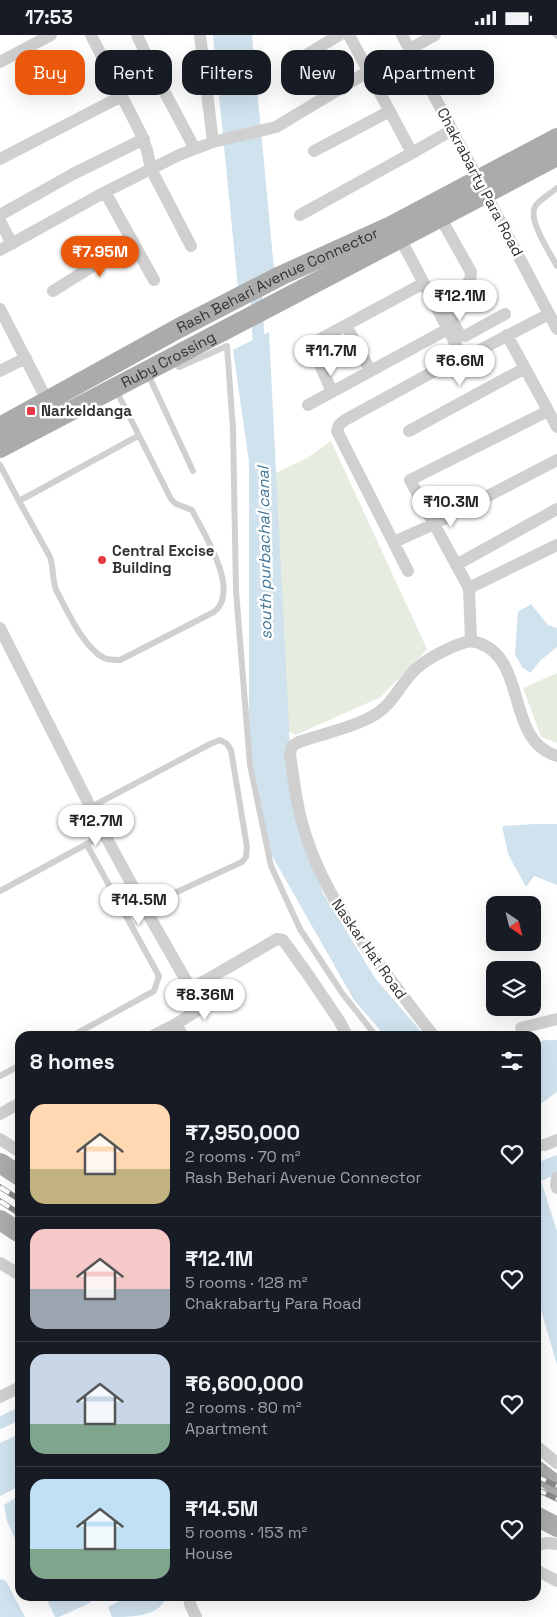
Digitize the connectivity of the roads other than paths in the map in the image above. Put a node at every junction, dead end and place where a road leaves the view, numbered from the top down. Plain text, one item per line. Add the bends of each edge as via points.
1 (51, 35) edge
2 (91, 35) edge
3 (137, 35) edge
4 (200, 35) edge
5 (339, 35) edge
6 (349, 35) edge
7 (402, 35) edge
8 (435, 35) edge
9 (410, 49) junction
10 (314, 50) edge
11 (0, 62) edge
12 (364, 62) edge
13 (364, 74) edge
14 (382, 95) edge
15 (122, 96) junction
16 (390, 111) junction
17 (452, 130) junction
18 (557, 138) edge
19 (144, 139) junction
20 (214, 142) junction
21 (195, 149) junction
22 (314, 151) dead end
23 (412, 153) junction
24 (0, 159) edge
25 (554, 160) edge
26 (151, 169) junction
27 (482, 186) junction
28 (557, 187) edge
29 (105, 192) junction
30 (0, 215) edge
31 (300, 215) dead end
32 (440, 217) junction
33 (0, 221) edge
34 (400, 238) junction
35 (133, 241) junction
36 (12, 244) junction
37 (191, 246) dead end
38 (0, 250) edge
39 (557, 266) edge
40 (154, 280) dead end
41 (424, 283) junction
42 (53, 291) dead end
43 (0, 309) edge
44 (505, 314) dead end
45 (549, 314) junction
46 (346, 325) junction
47 (229, 327) joint
48 (448, 329) junction
49 (557, 329) edge
50 (507, 335) junction
51 (462, 356) junction
52 (26, 358) junction
53 (169, 359) junction
54 (525, 368) junction
55 (370, 370) junction
56 (0, 371) edge
57 (147, 371) junction
58 (115, 388) junction
59 (332, 392) junction
60 (47, 400) junction
61 (308, 405) dead end
62 (548, 411) junction
63 (56, 419) junction
64 (0, 427) edge
65 (557, 427) edge
66 (409, 431) dead end
67 (138, 436) junction
68 (0, 448) edge
69 (557, 460) edge
70 (0, 465) edge
71 (193, 471) dead end
72 (18, 501) junction
73 (557, 509) edge
74 (434, 524) junction
75 (394, 541) junction
76 (557, 545) edge
77 (456, 565) junction
78 (408, 571) dead end
79 (469, 588) junction
80 (0, 628) edge
81 (471, 641) junction
82 (3, 642) edge
83 (557, 756) edge
84 (91, 807) junction
85 (99, 824) junction
86 (87, 845) junction
87 (0, 891) edge
88 (144, 907) junction
89 (191, 989) junction
90 (557, 1019) edge
91 (176, 1024) junction
92 (521, 1028) dead end
93 (81, 1031) edge
94 (162, 1031) edge
95 (180, 1031) edge
96 (344, 1031) edge
97 (372, 1031) edge
98 (430, 1031) edge
99 (15, 1068) edge
100 (0, 1076) edge
101 (15, 1106) edge
102 (0, 1113) edge
103 (0, 1139) edge
104 (557, 1140) edge
105 (541, 1145) edge
106 (15, 1149) edge
107 (0, 1163) edge
108 (15, 1173) edge
109 (557, 1178) edge
110 (557, 1188) edge
111 (0, 1220) edge
112 (15, 1230) edge
113 (0, 1263) edge
114 (15, 1272) edge
115 (15, 1390) edge
116 (0, 1397) edge
117 (541, 1451) edge
118 (557, 1463) edge
119 (541, 1474) edge
120 (557, 1485) edge
121 (541, 1519) edge
122 (557, 1527) edge
123 (541, 1544) edge
124 (557, 1544) edge
125 (541, 1573) edge
126 (557, 1581) edge
127 (190, 1601) edge
128 (196, 1617) edge

1 - 11 street
2 - 15 street
3 - 21 street
4 - 20 street
5 - 10 street
6 - 12 street
7 - 9 street, Chakrabarty Para Road
8 - 9 street
9 - 17 street, Chakrabarty Para Road
13 - 20 street via 273,128
14 - 16 street
15 - 19 street
15 - 24 street
16 - 22 street
16 - 23 street
17 - 23 street
17 - 27 street, Chakrabarty Para Road
18 - 27 main road, Rash Behari Avenue Connector
19 - 26 street
19 - 30 street
20 - 21 street
21 - 26 street
23 - 31 street
25 - 27 main road, Rash Behari Avenue Connector
26 - 29 street
26 - 37 street
27 - 32 main road, Rash Behari Avenue Connector
27 - 45 street, Chakrabarty Para Road
27 - 60 main road, Rash Behari Avenue Connector via 280,276
28 - 39 lane via 536,205 533,213 534,222
29 - 35 street
29 - 36 street
32 - 34 main road, Rash Behari Avenue Connector
32 - 44 street via 470,271 469,282 444,301 460,335 466,336
33 - 36 street
34 - 41 street
34 - 47 main road, Rash Behari Avenue Connector
35 - 40 street
35 - 42 street
36 - 38 street
41 - 46 street
41 - 48 street
43 - 52 street
45 - 49 street, Chakrabarty Para Road
45 - 50 street
46 - 55 street
46 - 59 street via 311,344
47 - 53 main road, Ruby Crossing
48 - 51 street
48 - 55 street
50 - 51 street
50 - 54 street
51 - 75 street via 339,425 337,431
52 - 56 street
52 - 60 street
53 - 57 main road, Ruby Crossing
53 - 97 lane via 179,367 227,346 236,591 250,765 271,866 300,929 342,993
54 - 62 street
54 - 66 street
55 - 59 street
57 - 58 main road, Ruby Crossing
57 - 71 lane
58 - 63 main road, Ruby Crossing
58 - 67 lane
59 - 61 street
60 - 63 street
60 - 64 main road, Rash Behari Avenue Connector
62 - 65 street
62 - 74 street via 410,480
63 - 68 main road, Ruby Crossing
67 - 72 lane
67 - 72 lane via 170,499 192,510 221,571 224,598 214,613 120,660 105,659 85,640 56,590 50,557
69 - 74 street
70 - 72 lane
73 - 77 street
74 - 75 street
74 - 77 street
75 - 78 street
76 - 79 street
77 - 79 street
79 - 81 street
80 - 82 street
81 - 83 street via 494,651 504,664 524,725 536,744
81 - 98 street, Naskar Hat Road via 437,654 417,667 388,706 372,717 299,742 292,746 290,754 299,810 325,884 373,959
82 - 84 street
84 - 85 street
84 - 88 lane via 220,740 227,744 242,813 246,857 242,862
85 - 86 lane via 100,833
85 - 88 street
86 - 87 lane
86 - 93 lane via 159,976 154,991
88 - 89 street
89 - 91 street via 199,1003 198,1010
89 - 96 street via 277,939 283,940
90 - 92 street
91 - 94 street
91 - 95 street
99 - 100 lane
101 - 102 street
103 - 106 street
104 - 105 street
107 - 108 main road
109 - 110 street
111 - 112 main road
113 - 114 street
115 - 116 street
117 - 118 street
119 - 120 main road
121 - 122 main road
123 - 124 street
125 - 126 street
127 - 128 street

